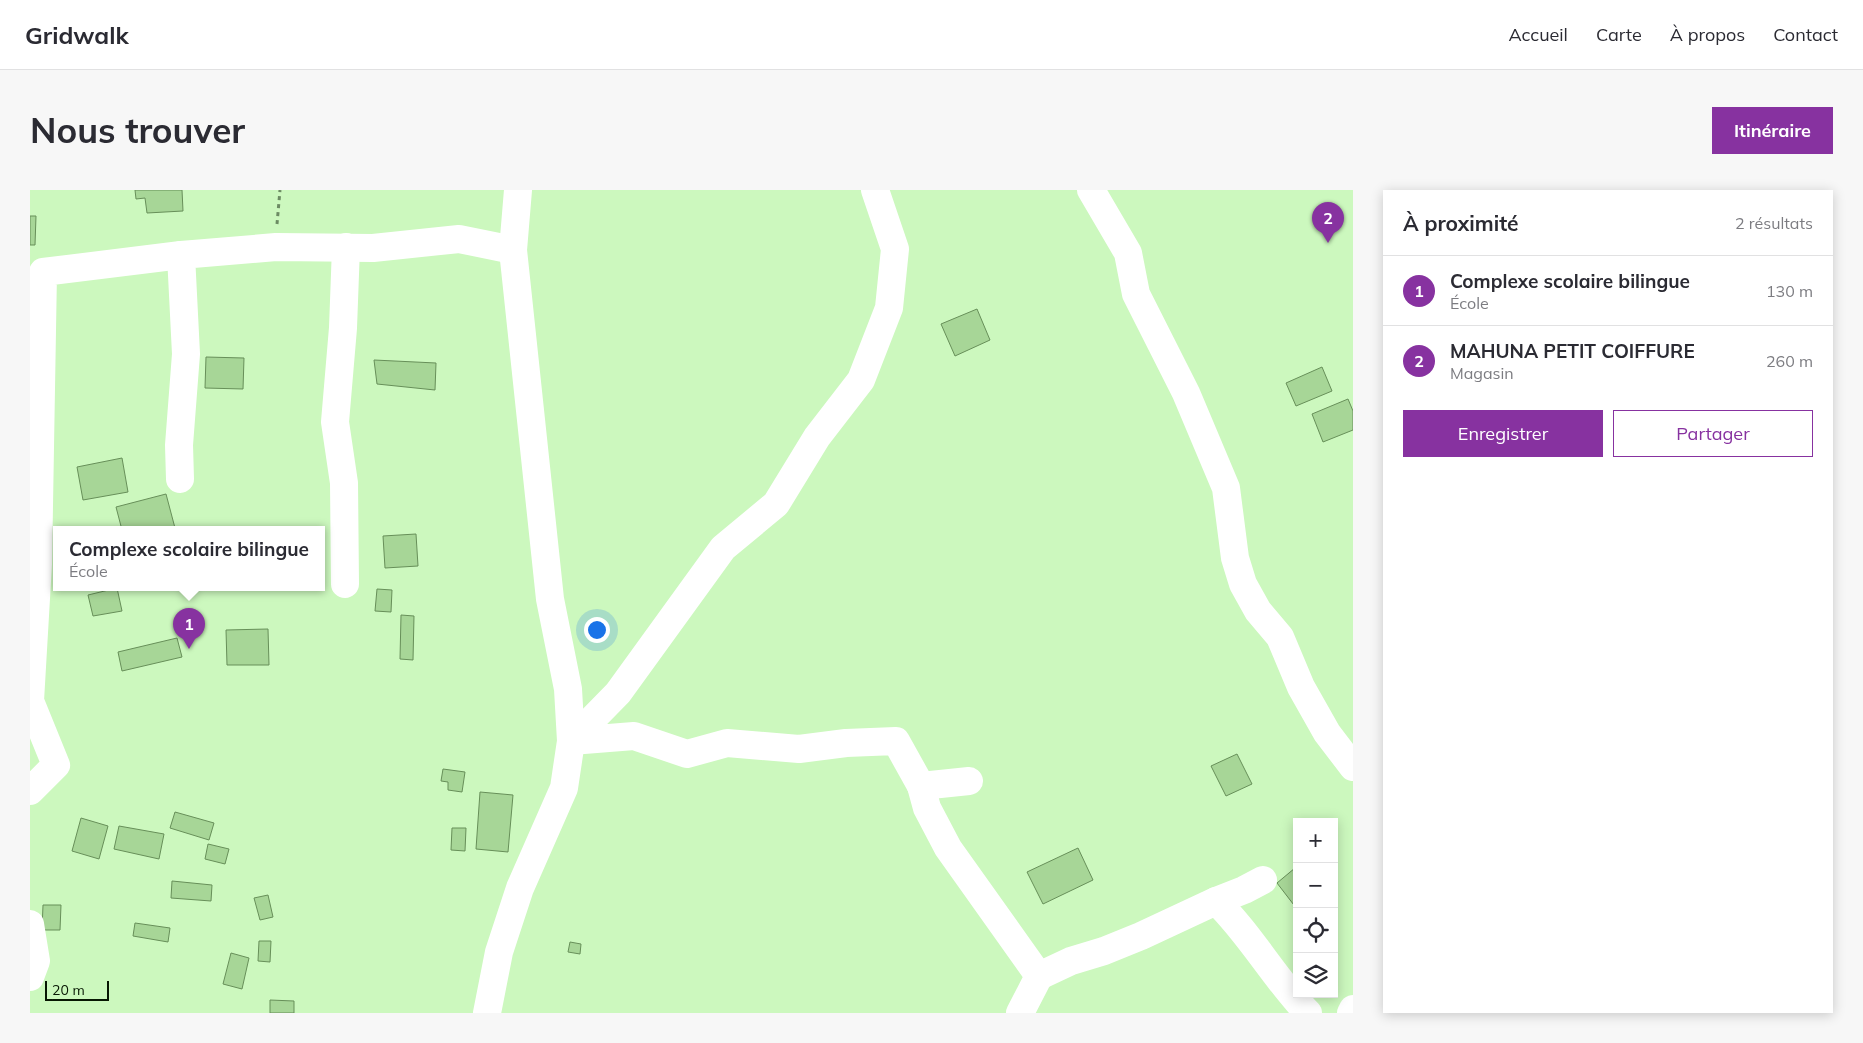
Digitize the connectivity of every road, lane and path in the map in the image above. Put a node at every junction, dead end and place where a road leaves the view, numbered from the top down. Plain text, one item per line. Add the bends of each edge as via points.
1 (280, 190) edge
2 (518, 190) edge
3 (875, 190) edge
4 (1091, 190) edge
5 (276, 247) junction
6 (346, 248) junction
7 (513, 250) junction
8 (180, 255) junction
9 (180, 479) dead end
10 (345, 584) dead end
11 (571, 741) junction
12 (43, 765) edge
13 (1353, 767) edge
14 (968, 781) dead end
15 (921, 786) junction
16 (30, 791) edge
17 (1263, 880) dead end
18 (1216, 901) junction
19 (30, 924) edge
20 (1040, 976) junction
21 (30, 978) edge
22 (1353, 1009) edge
23 (487, 1013) edge
24 (1020, 1013) edge
25 (1308, 1013) edge
26 (1351, 1013) edge

1 - 5 path
2 - 7 street
3 - 11 street via 895,249 889,308 861,380 817,437 776,504 723,548 618,693
4 - 13 street via 1128,253 1136,294 1186,393 1226,488 1235,558 1243,584 1258,611 1280,637 1301,688 1327,733
5 - 6 street
5 - 8 street
6 - 7 street via 460,239
6 - 10 street via 335,422 344,483
7 - 11 street via 550,599 568,689
8 - 9 street via 186,354 179,445
8 - 12 street via 43,272 38,564 30,701
11 - 15 street via 634,736 687,754 727,743 799,749 896,741
11 - 23 street via 564,788 520,888 499,952
12 - 16 street
14 - 15 street
15 - 20 street via 927,808 948,848
17 - 18 street
18 - 20 street via 1141,936 1071,961
18 - 25 street via 1235,919
19 - 21 street via 36,961
20 - 24 street
22 - 26 street

